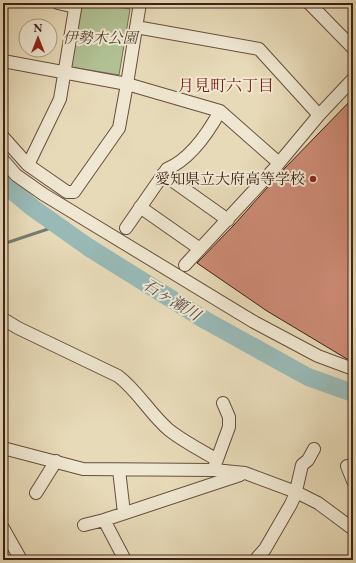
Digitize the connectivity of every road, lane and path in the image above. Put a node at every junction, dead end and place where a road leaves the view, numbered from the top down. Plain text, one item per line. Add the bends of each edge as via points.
1 (58, 3) edge
2 (140, 3) edge
3 (309, 3) edge
4 (76, 5) edge
5 (136, 27) junction
6 (353, 48) edge
7 (3, 61) edge
8 (65, 72) junction
9 (353, 79) edge
10 (128, 84) junction
11 (220, 111) junction
12 (319, 115) junction
13 (3, 137) edge
14 (3, 160) edge
15 (280, 163) junction
16 (28, 165) junction
17 (163, 174) junction
18 (140, 207) junction
19 (228, 220) junction
20 (126, 228) dead end
21 (200, 249) junction
22 (185, 265) dead end
23 (3, 319) edge
24 (353, 369) edge
25 (223, 403) dead end
26 (3, 448) edge
27 (314, 449) dead end
28 (56, 461) junction
29 (215, 465) junction
30 (347, 466) dead end
31 (119, 470) junction
32 (244, 474) junction
33 (353, 481) edge
34 (296, 492) junction
35 (36, 494) dead end
36 (124, 514) junction
37 (104, 520) junction
38 (84, 525) dead end
39 (353, 529) edge
40 (3, 531) edge
41 (257, 558) dead end
42 (21, 560) edge
43 (125, 560) edge

1 - 4 street
2 - 5 street
3 - 6 street
4 - 8 street
5 - 10 street
5 - 12 street via 259,49
7 - 8 street
8 - 10 street
8 - 16 street via 60,99
9 - 12 street
10 - 11 street
10 - 16 street via 119,128 74,192 67,192
11 - 15 street
11 - 17 street via 202,140 178,164
12 - 15 street
13 - 16 street
14 - 24 street via 16,175 43,194 222,303 318,356
15 - 19 street
17 - 18 street
17 - 19 street
18 - 20 street
18 - 21 street
19 - 21 street
21 - 22 street
23 - 29 street via 118,376 169,430
25 - 29 street via 229,417 229,427
26 - 28 street
27 - 34 street via 302,465
28 - 31 street via 83,469
28 - 35 street
29 - 31 street
29 - 32 street
30 - 33 street
31 - 36 street
32 - 34 street
32 - 36 street
34 - 39 street via 318,502
34 - 41 street via 265,549
36 - 37 street
37 - 38 street
37 - 43 street
40 - 42 street

